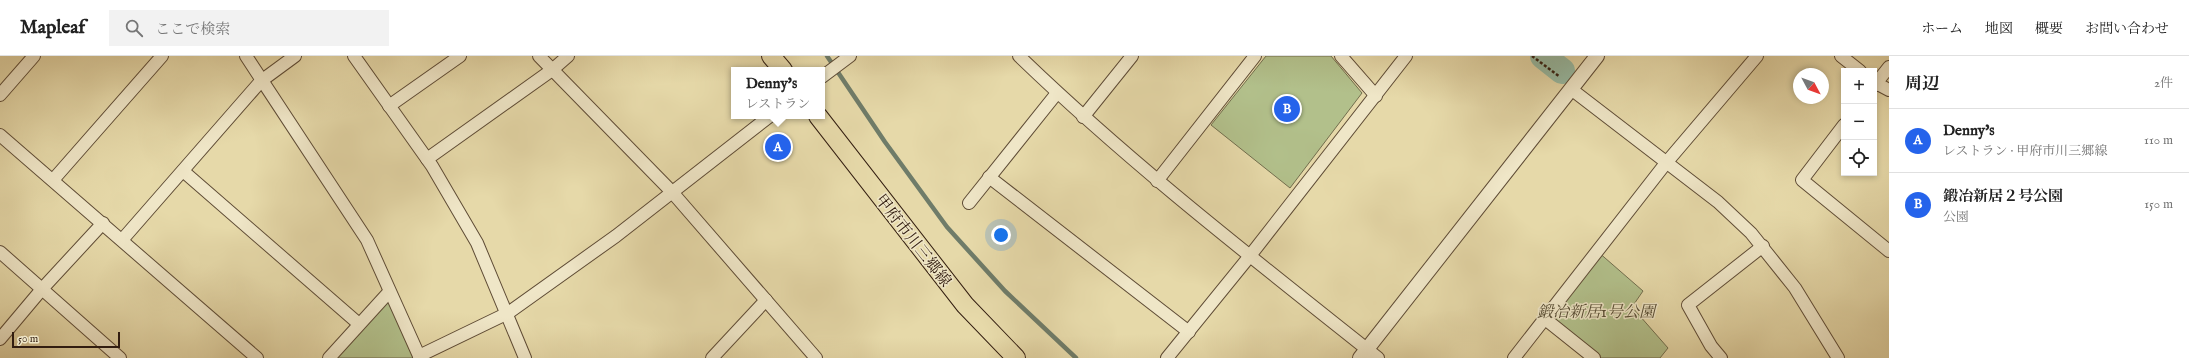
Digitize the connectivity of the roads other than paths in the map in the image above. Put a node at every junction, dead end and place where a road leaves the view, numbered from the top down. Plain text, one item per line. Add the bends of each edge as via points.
1 (34, 56) edge
2 (162, 56) edge
3 (246, 56) edge
4 (295, 56) edge
5 (354, 56) edge
6 (460, 56) edge
7 (539, 56) edge
8 (568, 56) edge
9 (771, 56) edge
10 (1019, 56) edge
11 (1132, 56) edge
12 (1255, 56) edge
13 (1341, 56) edge
14 (1406, 56) edge
15 (1597, 56) edge
16 (1756, 56) edge
17 (1841, 56) edge
18 (848, 58) edge
19 (780, 67) edge
20 (1889, 67) edge
21 (1856, 68) edge
22 (552, 70) junction
23 (825, 75) edge
24 (261, 81) junction
25 (1877, 82) edge
26 (1877, 85) edge
27 (1571, 89) junction
28 (1889, 90) edge
29 (1057, 93) junction
30 (0, 95) edge
31 (1376, 96) junction
32 (389, 106) junction
33 (1083, 118) junction
34 (766, 119) edge
35 (820, 119) edge
36 (1841, 129) edge
37 (0, 135) edge
38 (427, 159) junction
39 (1666, 163) junction
40 (182, 171) junction
41 (989, 177) junction
42 (53, 180) junction
43 (1157, 181) junction
44 (672, 192) junction
45 (969, 203) dead end
46 (102, 224) junction
47 (122, 240) junction
48 (1763, 246) junction
49 (1889, 251) edge
50 (0, 252) edge
51 (1249, 257) junction
52 (42, 289) junction
53 (389, 292) junction
54 (766, 300) junction
55 (508, 313) junction
56 (1544, 318) junction
57 (359, 324) junction
58 (1189, 332) junction
59 (0, 339) edge
60 (1368, 355) edge
61 (419, 357) edge
62 (120, 358) edge
63 (257, 358) edge
64 (329, 358) edge
65 (525, 358) edge
66 (712, 358) edge
67 (816, 358) edge
68 (1016, 358) edge
69 (1167, 358) edge
70 (1514, 358) edge
71 (1594, 358) edge
72 (1721, 358) edge
73 (1838, 358) edge

1 - 30 street
2 - 42 street
3 - 24 street
4 - 24 street
5 - 32 street
6 - 32 street
7 - 22 street
8 - 22 street
9 - 19 main road
10 - 29 street
11 - 33 street
12 - 43 street
13 - 31 street
14 - 31 street
15 - 27 street
16 - 39 street
17 - 21 street
18 - 23 street
20 - 25 street
22 - 38 street
22 - 44 street
24 - 40 street
24 - 53 street via 367,240
26 - 28 street
27 - 39 street
27 - 60 street
29 - 33 street
29 - 41 street
31 - 51 street
32 - 38 street
33 - 43 street
34 - 44 street
35 - 68 main road, 甲府市川三郷線 via 965,305
36 - 49 street via 1802,180
37 - 42 street
38 - 55 street via 477,243
39 - 48 street via 1718,202
39 - 56 street
40 - 47 street
40 - 57 street
41 - 45 street
41 - 58 street
42 - 46 street
43 - 51 street
44 - 54 street
44 - 55 street via 616,236
46 - 47 street
46 - 52 street
47 - 63 street
48 - 72 street via 1688,306 1711,346
48 - 73 street via 1795,288
50 - 52 street
51 - 58 street
51 - 60 street
52 - 59 street
52 - 62 street
53 - 57 street
53 - 61 street
54 - 66 street
54 - 67 street
55 - 61 street
55 - 65 street
56 - 70 street
56 - 71 street
57 - 64 street
58 - 69 street

